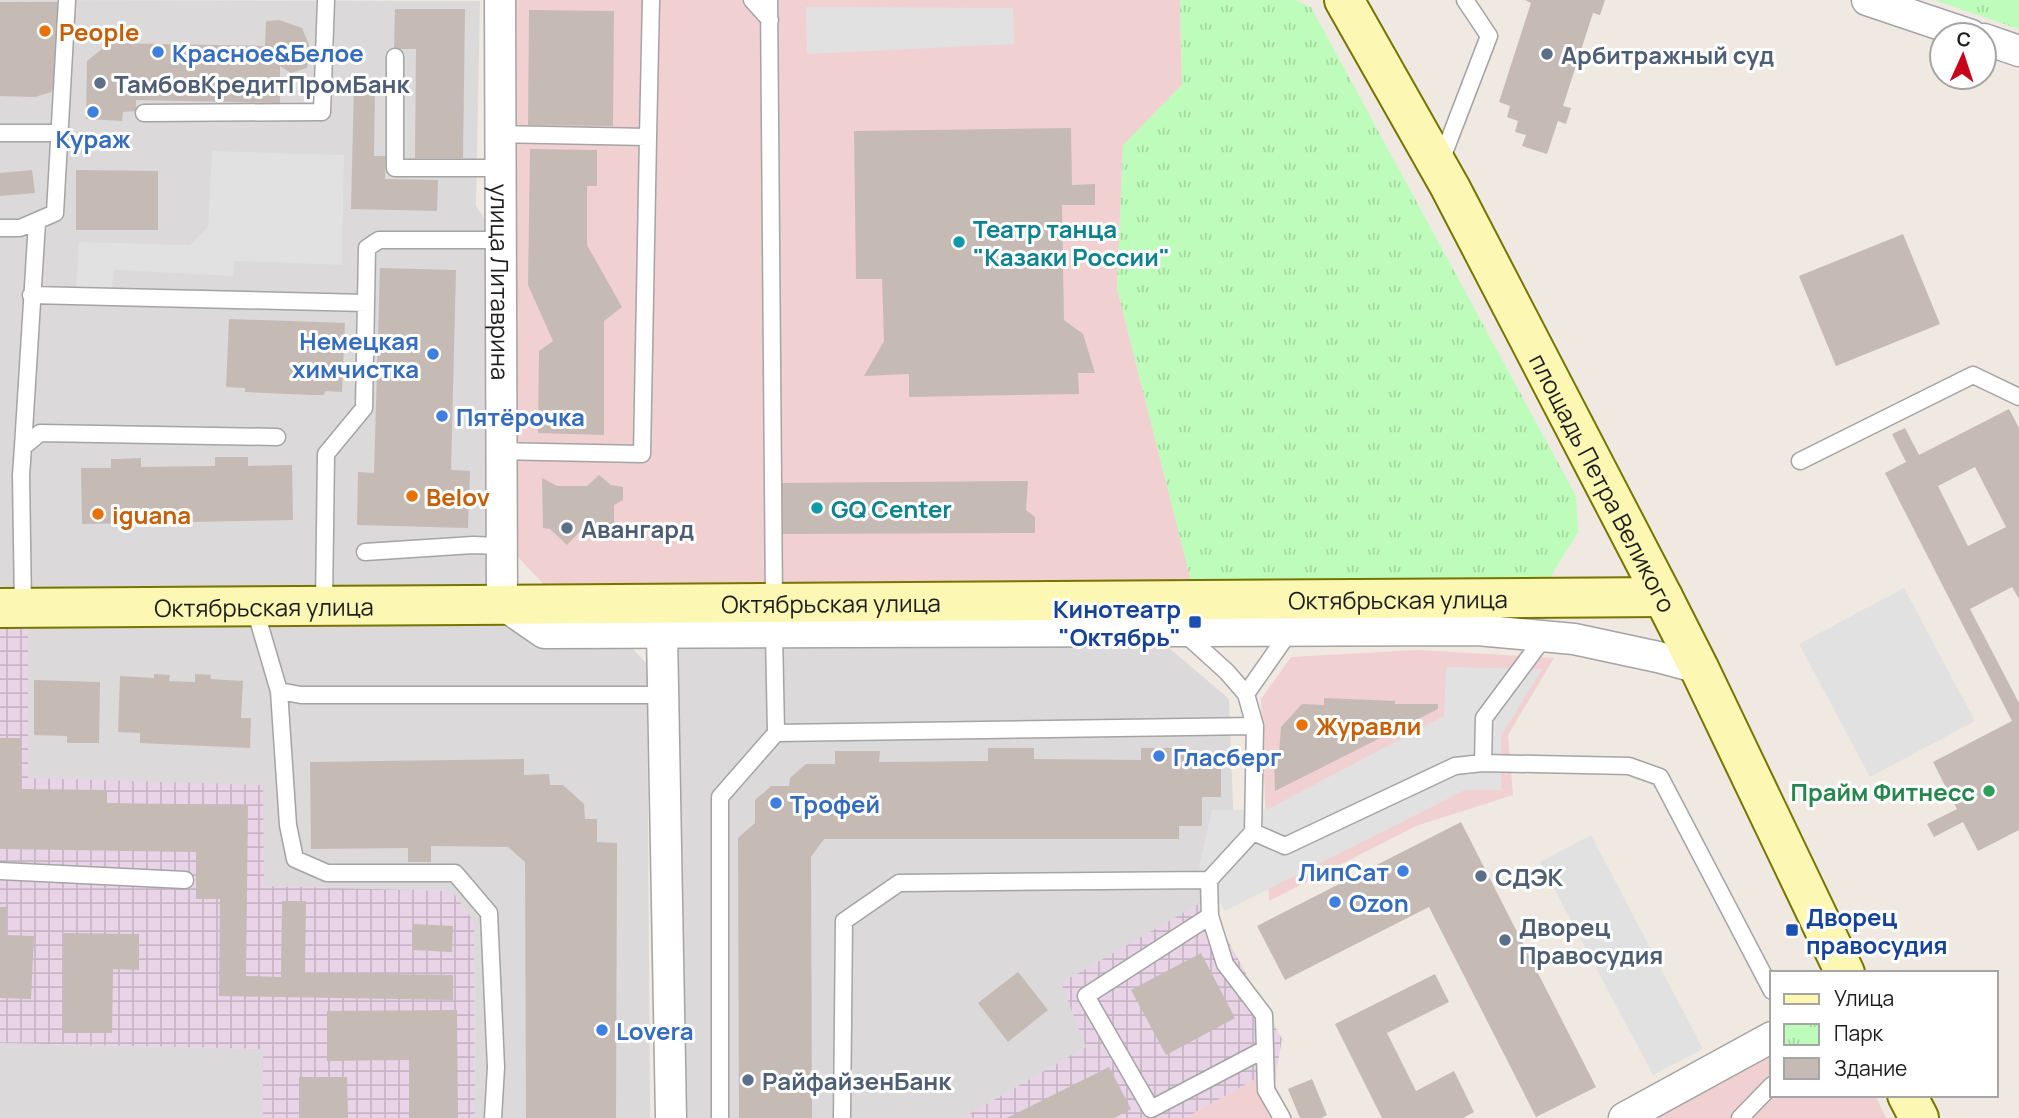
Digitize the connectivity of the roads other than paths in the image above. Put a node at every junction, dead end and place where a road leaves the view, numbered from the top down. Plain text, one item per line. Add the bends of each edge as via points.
1 (67, 0) edge
2 (326, 0) edge
3 (500, 0) edge
4 (651, 0) edge
5 (752, 0) edge
6 (769, 0) edge
7 (1465, 0) edge
8 (1867, 0) edge
9 (1343, 2) edge
10 (770, 20) junction
11 (1929, 21) edge
12 (1998, 44) edge
13 (2019, 51) edge
14 (395, 57) dead end
15 (144, 113) dead end
16 (0, 132) edge
17 (60, 133) junction
18 (500, 134) junction
19 (648, 137) junction
20 (1439, 167) junction
21 (500, 168) junction
22 (37, 222) junction
23 (0, 228) edge
24 (500, 240) junction
25 (32, 295) junction
26 (366, 303) junction
27 (2019, 397) edge
28 (277, 437) dead end
29 (23, 447) junction
30 (501, 451) junction
31 (1800, 461) dead end
32 (502, 546) junction
33 (365, 552) dead end
34 (1662, 597) junction
35 (502, 604) junction
36 (324, 605) junction
37 (254, 606) junction
38 (12, 608) edge
39 (1475, 614) junction
40 (774, 618) junction
41 (1182, 631) junction
42 (1290, 631) junction
43 (662, 633) junction
44 (1545, 636) junction
45 (1699, 668) junction
46 (279, 691) junction
47 (1246, 694) junction
48 (663, 695) junction
49 (1255, 726) junction
50 (776, 733) junction
51 (1483, 763) junction
52 (1253, 832) junction
53 (0, 871) edge
54 (185, 880) dead end
55 (1209, 880) junction
56 (1210, 916) junction
57 (1843, 971) edge
58 (1770, 987) edge
59 (1770, 1038) edge
60 (1265, 1049) junction
61 (1770, 1087) edge
62 (1909, 1097) edge
63 (1144, 1113) edge
64 (493, 1118) edge
65 (671, 1118) edge
66 (720, 1118) edge
67 (842, 1118) edge
68 (1282, 1118) edge
69 (1624, 1118) edge
70 (1740, 1118) edge
71 (1919, 1118) edge

1 - 17 lane
2 - 15 lane via 322,112
3 - 18 street, улица Литаврина
4 - 19 lane
5 - 10 lane
6 - 10 lane
7 - 20 lane via 1489,36
8 - 11 street
9 - 20 street, площадь Петра Великого
10 - 40 lane
12 - 13 street
14 - 21 lane via 395,168
16 - 17 lane
17 - 22 lane via 55,213
18 - 19 lane
18 - 21 street, улица Литаврина
19 - 30 lane via 642,454
20 - 34 street, площадь Петра Великого
21 - 24 street, улица Литаврина
22 - 23 lane
22 - 25 lane
24 - 26 lane via 379,240 367,248
24 - 30 street, улица Литаврина
25 - 26 lane
25 - 29 lane
26 - 36 lane via 364,408 326,454
27 - 31 lane via 1973,375
28 - 29 lane via 40,433
29 - 38 lane
30 - 32 street, улица Литаврина
32 - 33 lane
32 - 35 street, улица Литаврина
34 - 39 street, Октябрьская улица
34 - 45 street, площадь Петра Великого
35 - 36 street, Октябрьская улица
35 - 40 street, Октябрьская улица
35 - 43 street via 544,633
36 - 37 street, Октябрьская улица
37 - 38 street, Октябрьская улица
37 - 46 lane
39 - 40 street, Октябрьская улица
39 - 42 street
39 - 44 street
40 - 41 street
40 - 43 street
40 - 50 lane
41 - 42 street
41 - 47 lane
42 - 47 lane
43 - 48 street
44 - 45 street
44 - 51 lane via 1484,718
45 - 57 street, площадь Петра Великого
46 - 48 lane via 300,695
46 - 64 lane via 288,825 295,859 327,873 455,873 489,914 496,1067
47 - 49 lane
48 - 65 street
49 - 50 lane
49 - 52 lane
50 - 66 lane via 720,797
51 - 52 lane via 1455,765 1286,846
51 - 58 lane via 1629,766 1660,778
52 - 55 lane
53 - 54 lane
55 - 56 lane
55 - 67 lane via 899,883 844,920
56 - 60 lane via 1225,964 1264,1015
56 - 63 lane via 1086,996
59 - 69 street
60 - 63 lane
60 - 68 lane via 1266,1090
61 - 70 lane
62 - 71 street

